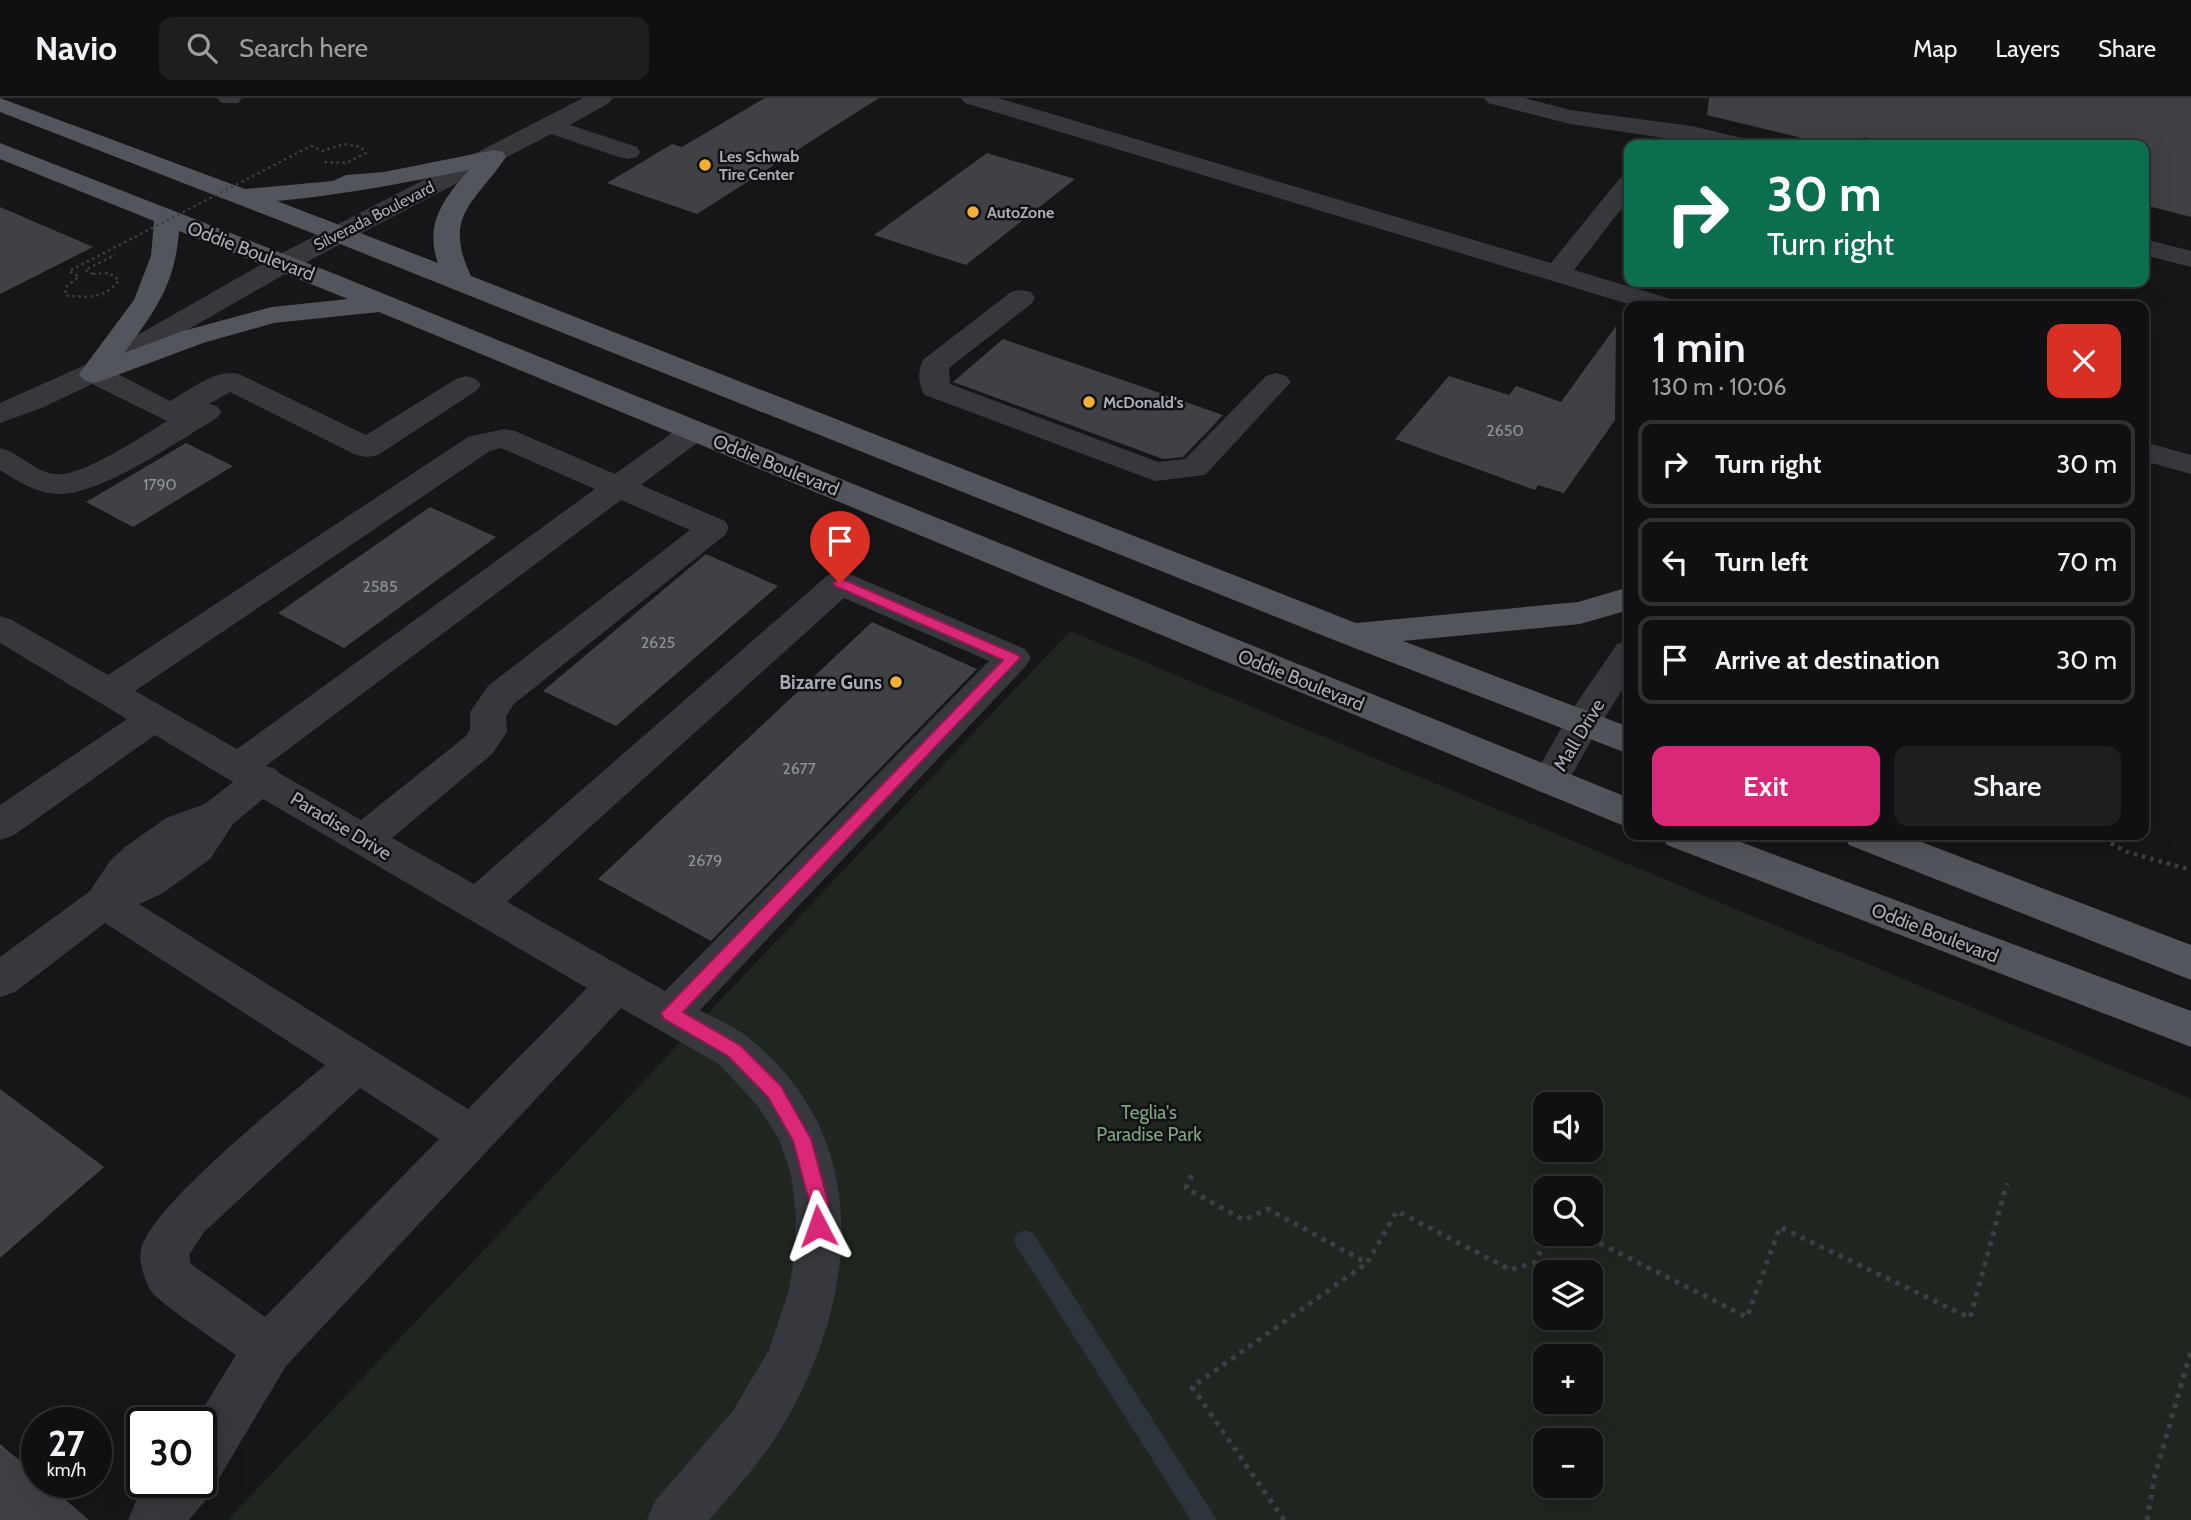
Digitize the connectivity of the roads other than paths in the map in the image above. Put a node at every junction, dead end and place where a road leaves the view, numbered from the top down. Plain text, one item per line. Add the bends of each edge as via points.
1 (601, 98) edge
2 (973, 98) edge
3 (1496, 98) edge
4 (0, 104) edge
5 (550, 126) junction
6 (1666, 138) edge
7 (1687, 140) edge
8 (0, 150) edge
9 (628, 152) dead end
10 (494, 157) junction
11 (1624, 189) edge
12 (238, 197) junction
13 (167, 218) junction
14 (339, 234) junction
15 (2149, 248) edge
16 (2191, 259) edge
17 (283, 264) junction
18 (1557, 274) junction
19 (460, 282) junction
20 (1021, 298) dead end
21 (1647, 301) edge
22 (386, 305) junction
23 (94, 374) junction
24 (1276, 382) dead end
25 (466, 385) dead end
26 (247, 389) junction
27 (0, 414) edge
28 (694, 431) junction
29 (2149, 452) edge
30 (0, 457) edge
31 (2191, 465) edge
32 (620, 487) junction
33 (1624, 600) edge
34 (0, 628) edge
35 (1351, 634) junction
36 (1624, 660) edge
37 (109, 691) junction
38 (155, 717) junction
39 (1583, 722) junction
40 (1624, 739) edge
41 (251, 773) junction
42 (1550, 781) junction
43 (1624, 812) edge
44 (0, 825) edge
45 (363, 840) junction
46 (1694, 840) edge
47 (1876, 840) edge
48 (104, 902) junction
49 (478, 904) junction
50 (2191, 963) edge
51 (0, 980) edge
52 (618, 983) junction
53 (676, 1017) junction
54 (2191, 1029) edge
55 (358, 1063) junction
56 (470, 1135) junction
57 (268, 1349) junction
58 (217, 1433) edge
59 (173, 1498) edge
60 (155, 1520) edge
61 (674, 1520) edge

1 - 5 street, Silverada Boulevard
2 - 18 street
3 - 6 street
4 - 12 main road
5 - 9 street
5 - 10 street, Silverada Boulevard
6 - 7 street
8 - 13 main road, Oddie Boulevard
10 - 12 main road via 384,180 346,183 340,188
10 - 14 street, Silverada Boulevard
10 - 19 main road via 447,217 444,230 449,261
11 - 18 street
12 - 14 main road
13 - 17 main road, Oddie Boulevard
13 - 23 main road via 164,257 148,301
14 - 17 street, Silverada Boulevard
14 - 19 main road
15 - 16 street
17 - 22 main road, Oddie Boulevard
17 - 23 street, Silverada Boulevard
18 - 21 street
19 - 35 main road
20 - 24 street via 934,365 935,389 1155,472 1194,468
22 - 23 main road via 272,315 193,337
22 - 28 main road, Oddie Boulevard
23 - 26 street via 170,413 229,380
23 - 27 street, Silverada Boulevard
25 - 26 street via 367,448
26 - 30 street via 88,479 68,485 53,486
28 - 32 street
28 - 42 main road, Oddie Boulevard
29 - 31 street
32 - 37 street via 504,438 479,444
32 - 41 street
32 - 45 street via 713,528 501,695 489,707 489,732 479,745
33 - 35 main road via 1580,613
34 - 37 street, Paradise Drive
35 - 39 main road
36 - 39 street, Mall Drive
37 - 38 street, Paradise Drive
38 - 41 street, Paradise Drive
38 - 44 street
39 - 40 main road
39 - 42 street, Mall Drive
41 - 45 street, Paradise Drive
41 - 48 street via 219,814 180,828 139,858
42 - 43 main road, Oddie Boulevard
45 - 49 street, Paradise Drive
46 - 54 main road, Oddie Boulevard
47 - 50 main road
48 - 51 street
48 - 55 street
49 - 52 street, Paradise Drive
49 - 53 street via 840,583 1013,658
52 - 53 street, Paradise Drive
52 - 56 street
53 - 61 street, Paradise Drive via 734,1051 774,1092 802,1139 818,1201 817,1275 793,1357 751,1429
55 - 56 street
55 - 57 street via 187,1217 164,1251 169,1277
56 - 57 street
57 - 58 street
59 - 60 street

